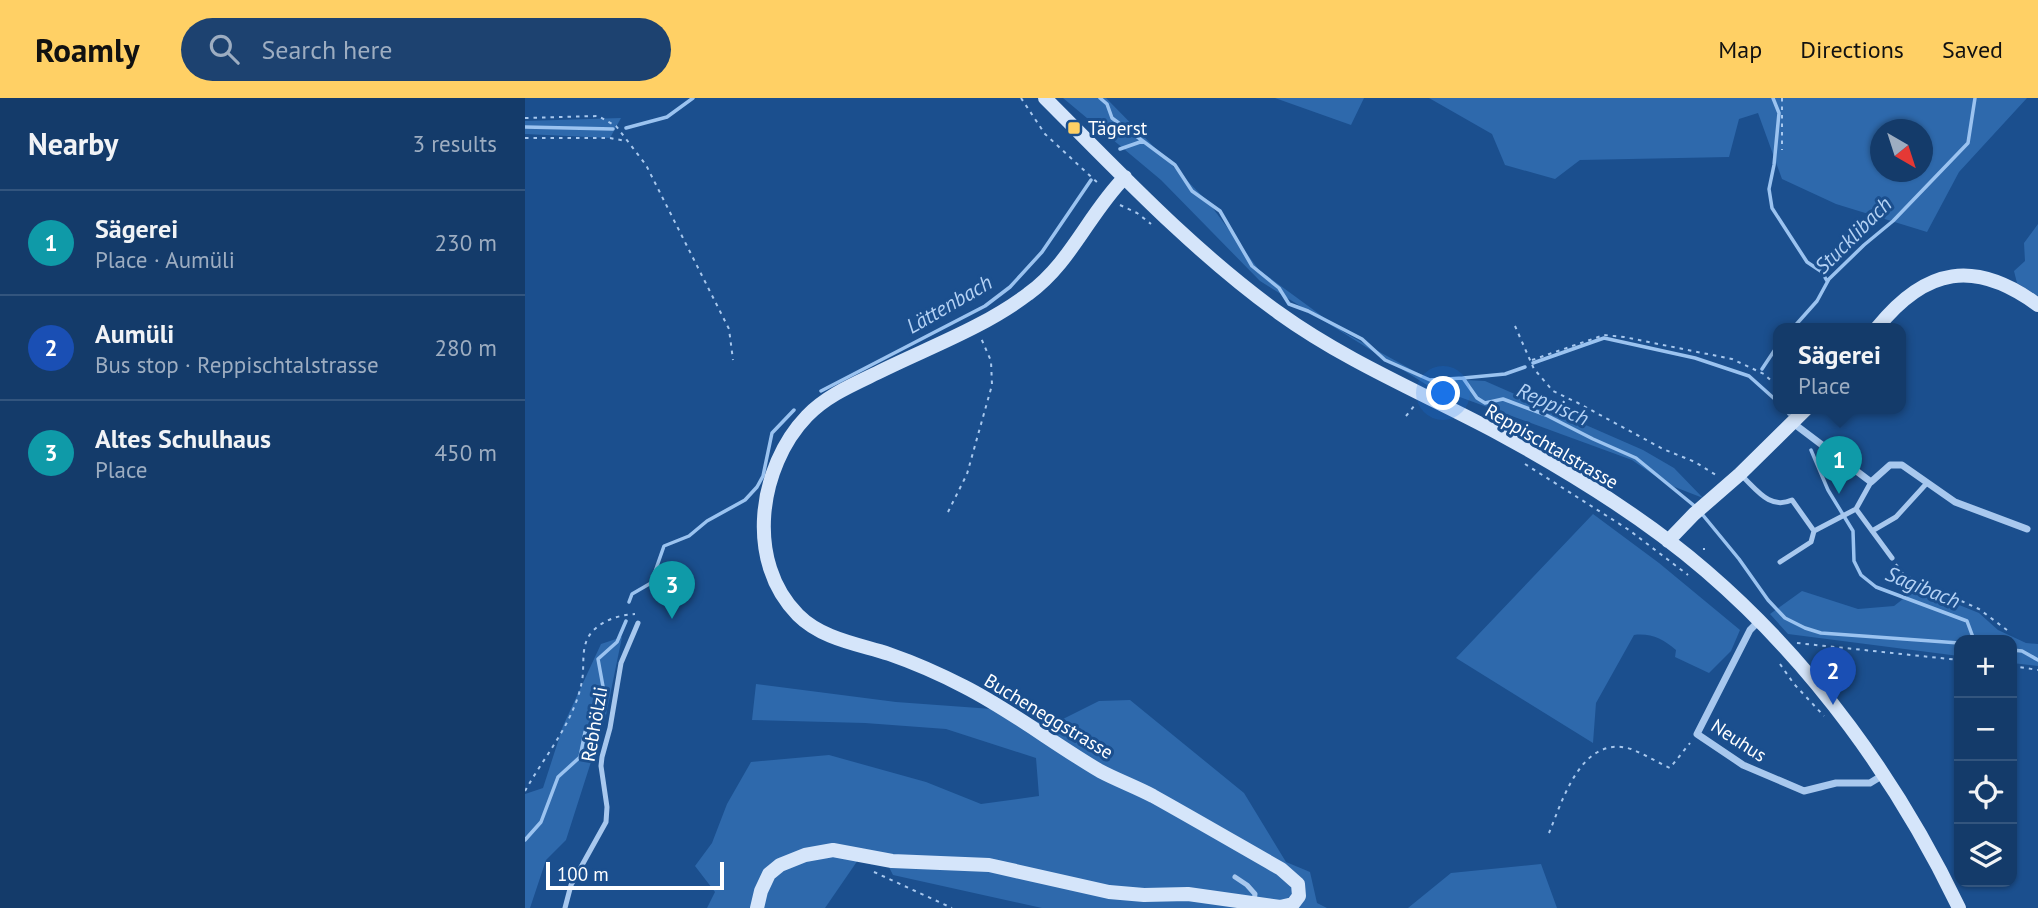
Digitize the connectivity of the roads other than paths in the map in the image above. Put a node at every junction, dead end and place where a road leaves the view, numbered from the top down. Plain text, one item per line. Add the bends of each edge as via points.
1 (1045, 98) edge
2 (1125, 177) junction
3 (2038, 305) edge
4 (1881, 323) edge
5 (1801, 414) edge
6 (1793, 423) junction
7 (1735, 478) junction
8 (1871, 482) junction
9 (1927, 483) junction
10 (1856, 509) junction
11 (2027, 529) dead end
12 (1814, 531) junction
13 (1872, 531) junction
14 (1668, 541) junction
15 (1892, 558) road end
16 (1780, 562) dead end
17 (1759, 621) junction
18 (638, 623) dead end
19 (1884, 775) junction
20 (1235, 877) dead end
21 (1254, 902) junction
22 (565, 908) edge
23 (757, 908) edge
24 (1959, 908) edge

1 - 2 street, Reppischtalstrasse
2 - 14 street, Reppischtalstrasse via 1194,244 1281,314 1391,380 1498,433
2 - 21 street, Bucheneggstrasse via 1040,285 974,326 842,390 804,419 775,469 763,538 775,580 797,614 825,634 912,663 965,687 1103,772 1281,869 1298,884 1299,896 1293,904
3 - 4 street via 1998,281 1953,277 1916,290
5 - 6 street
6 - 7 street
6 - 8 street
7 - 12 lane via 1769,501 1783,505 1792,500
7 - 14 street
8 - 9 street via 1890,465 1902,465
8 - 10 lane
9 - 11 street via 1955,502
9 - 13 lane via 1896,517
10 - 12 lane
10 - 13 lane
12 - 16 lane via 1811,542
13 - 15 lane
14 - 17 street, Reppischtalstrasse
17 - 19 street, Reppischtalstrasse via 1833,705
17 - 19 street, Neuhus via 1697,734 1743,765 1804,791 1836,783 1870,783
18 - 22 lane, Rebhölzli via 621,663 602,757 606,822 571,885
19 - 24 street, Reppischtalstrasse
20 - 21 lane via 1255,894
21 - 23 street, Bucheneggstrasse via 1109,892 989,865 892,861 833,850 780,865 769,874

